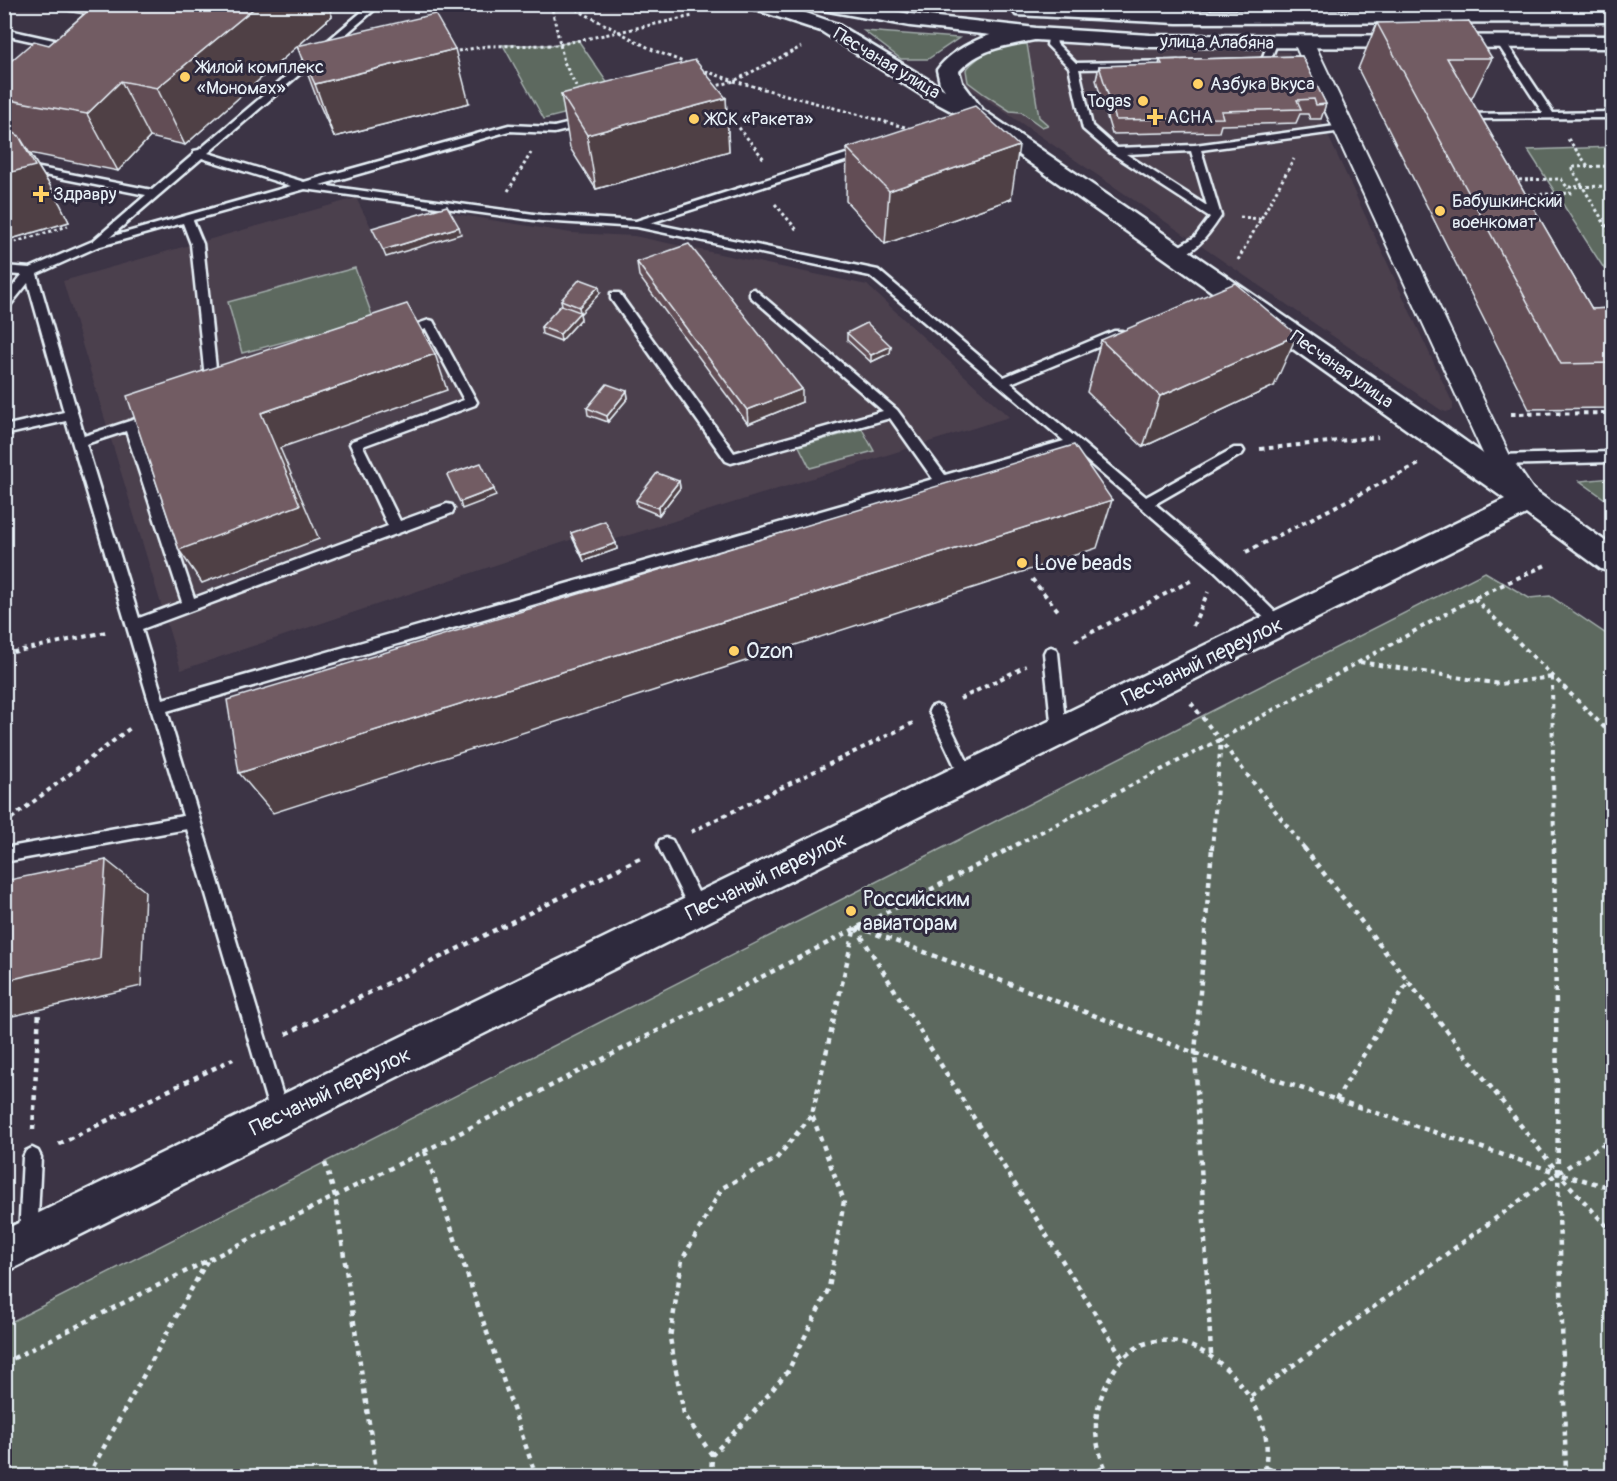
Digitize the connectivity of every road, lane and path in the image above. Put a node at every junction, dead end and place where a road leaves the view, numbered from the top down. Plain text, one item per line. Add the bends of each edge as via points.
1 (377, 4) edge
2 (551, 4) edge
3 (566, 4) edge
4 (757, 4) edge
5 (823, 4) edge
6 (857, 4) edge
7 (693, 16) dead end
8 (1612, 16) edge
9 (4, 32) edge
10 (619, 32) junction
11 (1044, 35) junction
12 (1612, 42) edge
13 (1272, 43) junction
14 (1304, 43) junction
15 (1502, 43) junction
16 (557, 45) junction
17 (802, 47) dead end
18 (78, 48) edge
19 (441, 54) edge
20 (1242, 63) edge
21 (687, 64) junction
22 (1194, 64) edge
23 (1074, 66) junction
24 (319, 71) edge
25 (694, 72) edge
26 (296, 74) junction
27 (734, 81) junction
28 (708, 88) edge
29 (584, 100) edge
30 (722, 106) dead end
31 (1612, 115) edge
32 (980, 117) junction
33 (1551, 117) junction
34 (597, 119) edge
35 (1460, 127) edge
36 (1343, 128) junction
37 (545, 130) junction
38 (920, 131) edge
39 (1308, 133) junction
40 (877, 148) edge
41 (1195, 148) junction
42 (1114, 150) junction
43 (198, 153) junction
44 (4, 164) edge
45 (1612, 166) edge
46 (43, 173) junction
47 (779, 179) junction
48 (14, 180) edge
49 (1503, 180) edge
50 (300, 185) junction
51 (760, 185) junction
52 (1612, 186) edge
53 (1567, 187) junction
54 (1583, 187) junction
55 (153, 193) junction
56 (1512, 195) edge
57 (495, 212) junction
58 (1216, 216) junction
59 (187, 218) junction
60 (637, 224) junction
61 (51, 231) dead end
62 (1612, 236) edge
63 (93, 244) junction
64 (4, 245) edge
65 (1177, 253) junction
66 (822, 261) junction
67 (1236, 264) dead end
68 (4, 270) edge
69 (31, 272) junction
70 (754, 293) dead end
71 (615, 296) dead end
72 (4, 305) edge
73 (1118, 334) edge
74 (383, 340) edge
75 (1002, 382) junction
76 (213, 397) edge
77 (171, 411) edge
78 (893, 413) junction
79 (1612, 413) edge
80 (1502, 414) dead end
81 (71, 415) junction
82 (130, 425) junction
83 (4, 431) edge
84 (1381, 437) dead end
85 (79, 442) junction
86 (1074, 443) junction
87 (1238, 451) joint
88 (1612, 457) edge
89 (1499, 460) junction
90 (1424, 461) dead end
91 (941, 480) junction
92 (1527, 501) junction
93 (1146, 503) junction
94 (447, 509) dead end
95 (396, 528) junction
96 (1612, 561) edge
97 (1548, 564) dead end
98 (1219, 566) junction
99 (1032, 579) edge
100 (1474, 598) junction
101 (190, 605) junction
102 (1060, 613) dead end
103 (1279, 623) junction
104 (134, 626) junction
105 (1052, 653) junction
106 (4, 654) edge
107 (1359, 662) junction
108 (1552, 677) junction
109 (158, 707) junction
110 (936, 711) junction
111 (1201, 714) dead end
112 (1059, 731) junction
113 (1612, 735) edge
114 (1221, 739) junction
115 (967, 777) junction
116 (192, 821) junction
117 (4, 824) edge
118 (666, 845) junction
119 (4, 855) edge
120 (698, 909) junction
121 (855, 926) junction
122 (1409, 980) junction
123 (39, 1010) edge
124 (259, 1046) junction
125 (1195, 1053) junction
126 (1336, 1100) junction
127 (812, 1115) junction
128 (280, 1116) junction
129 (1612, 1139) edge
130 (425, 1151) junction
131 (32, 1158) junction
132 (325, 1163) dead end
133 (1558, 1173) junction
134 (1612, 1188) edge
135 (335, 1196) junction
136 (1612, 1232) edge
137 (16, 1246) edge
138 (208, 1259) junction
139 (1211, 1354) junction
140 (1122, 1358) junction
141 (4, 1363) edge
142 (1251, 1396) junction
143 (712, 1455) junction
144 (1104, 1467) junction
145 (1267, 1468) junction
146 (91, 1476) edge
147 (377, 1476) edge
148 (536, 1476) edge
149 (711, 1476) edge
150 (1090, 1476) edge
151 (1109, 1476) edge
152 (1265, 1476) edge
153 (1284, 1476) edge
154 (1566, 1476) edge

1 - 26 lane
2 - 16 path
3 - 10 path
4 - 32 street, Песчаная улица via 828,27
5 - 11 street, улица Алабяна via 910,20
6 - 8 street via 1177,17
7 - 10 path
9 - 18 lane
10 - 16 path
10 - 21 path
11 - 13 street, улица Алабяна
11 - 23 lane
11 - 32 street, Песчаная улица via 1013,36 977,47 948,70 951,83
12 - 15 street, улица Алабяна
13 - 14 street, улица Алабяна
13 - 20 lane via 1266,62
14 - 15 street, улица Алабяна
14 - 36 street
15 - 33 lane
16 - 19 path via 487,46
16 - 29 path via 568,77
17 - 27 path
21 - 25 path
21 - 27 path
22 - 23 lane
23 - 42 lane via 1087,128
24 - 26 lane
26 - 43 lane
27 - 28 path
27 - 38 path
30 - 47 path
31 - 33 lane
32 - 65 street, Песчаная улица
33 - 35 lane via 1454,117
34 - 37 lane
36 - 39 lane
36 - 89 street
37 - 50 lane via 509,128
37 - 57 path
39 - 41 lane
39 - 67 path
40 - 47 lane
41 - 42 lane
41 - 58 lane
42 - 58 lane
43 - 50 lane
43 - 55 lane
44 - 46 lane
45 - 54 path via 1571,167
46 - 48 lane
46 - 55 lane
47 - 51 lane
49 - 53 path via 1561,179
50 - 57 lane
50 - 59 lane
51 - 60 lane
51 - 66 path
52 - 54 path
53 - 54 path
53 - 56 path via 1571,193
54 - 62 path
55 - 63 lane
57 - 60 lane
58 - 65 lane via 1199,239
59 - 63 lane
59 - 76 lane via 196,244
60 - 66 lane
61 - 64 path
63 - 69 lane
65 - 92 street, Песчаная улица
66 - 75 lane via 874,273
68 - 69 lane
69 - 72 lane
69 - 81 lane
70 - 78 lane
71 - 78 lane via 731,458
73 - 75 lane
74 - 95 lane via 429,324 471,402 356,444
75 - 86 lane
77 - 82 lane
78 - 91 lane
79 - 80 path
81 - 83 lane
81 - 85 lane
82 - 85 lane
82 - 101 lane
84 - 87 path
85 - 104 lane
86 - 91 lane
86 - 93 lane
87 - 93 lane
88 - 89 lane
89 - 92 street
90 - 98 path
91 - 109 lane
92 - 96 street, Песчаная улица
92 - 103 street, Песчаный переулок
93 - 98 lane
94 - 95 lane
95 - 101 lane
97 - 100 path
98 - 103 lane
98 - 105 path
99 - 102 path
100 - 107 path
100 - 108 path
101 - 104 lane
103 - 112 street, Песчаный переулок
104 - 106 path
104 - 109 lane
105 - 110 path
105 - 112 lane
107 - 108 path via 1500,684
107 - 114 path
108 - 113 path
108 - 133 path
109 - 116 lane
109 - 117 path
110 - 115 lane
110 - 118 path
111 - 114 path
112 - 115 street, Песчаный переулок
114 - 121 path
114 - 122 path
114 - 125 path
115 - 120 street, Песчаный переулок
116 - 119 lane
116 - 124 lane
118 - 120 lane
118 - 124 path
120 - 128 street, Песчаный переулок
121 - 125 path
121 - 127 path
121 - 130 path
121 - 140 path
122 - 126 path
122 - 133 path
123 - 131 path
124 - 128 lane
124 - 131 path
125 - 126 path
125 - 139 path
126 - 133 path
127 - 143 path via 844,1201 829,1288 788,1371
127 - 143 path via 776,1159 722,1188 682,1260 670,1338 684,1414
128 - 137 street, Песчаный переулок
129 - 133 path
130 - 135 path
130 - 148 path
131 - 137 lane
132 - 135 path
133 - 134 path
133 - 136 path
133 - 142 path
133 - 154 path
135 - 138 path
135 - 147 path
138 - 141 path
138 - 146 path
139 - 140 path via 1188,1344 1164,1341 1141,1346
139 - 142 path via 1233,1372
140 - 144 path via 1106,1379 1097,1406 1096,1436
142 - 145 path via 1262,1418
143 - 149 path
144 - 150 path
144 - 151 path
145 - 152 path
145 - 153 path

